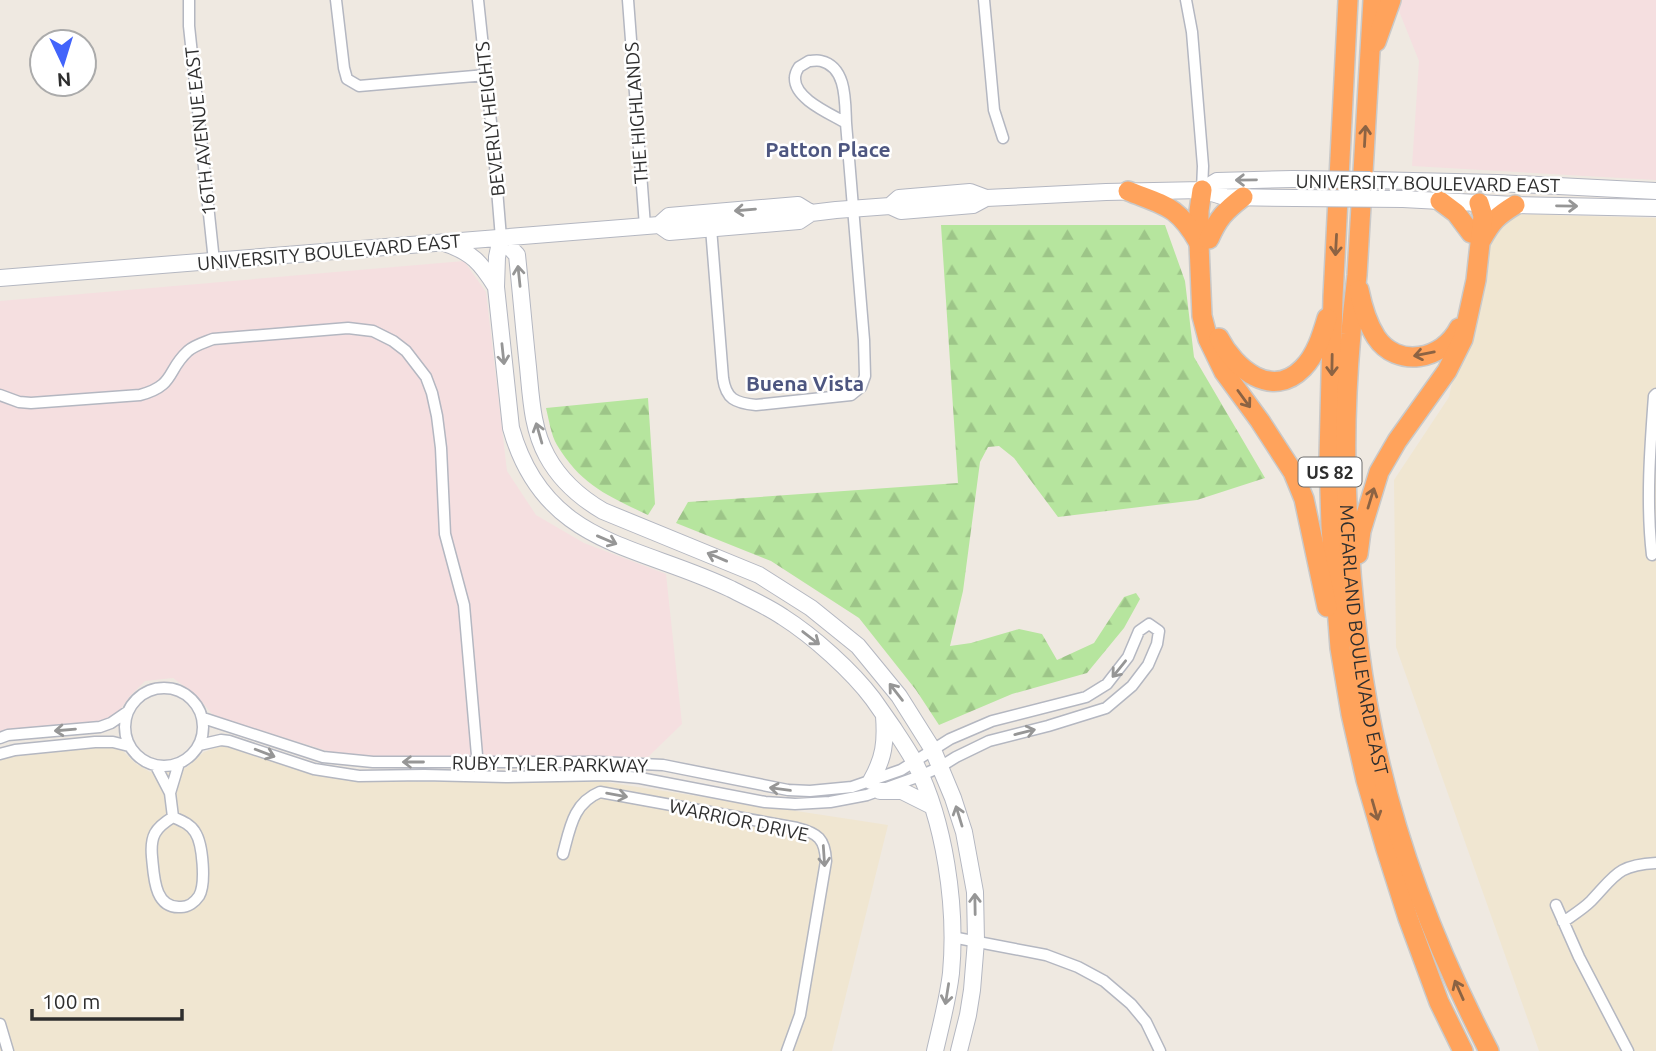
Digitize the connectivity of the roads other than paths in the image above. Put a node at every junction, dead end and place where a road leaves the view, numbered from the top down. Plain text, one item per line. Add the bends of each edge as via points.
1 (189, 0) edge
2 (336, 0) edge
3 (478, 0) edge
4 (628, 0) edge
5 (984, 0) edge
6 (1186, 0) edge
7 (1348, 0) edge
8 (1373, 0) edge
9 (1391, 0) edge
10 (1369, 63) junction
11 (486, 75) junction
12 (846, 123) junction
13 (1003, 138) dead end
14 (1202, 190) junction
15 (1128, 191) junction
16 (1656, 191) edge
17 (1242, 197) junction
18 (1440, 201) junction
19 (1479, 203) junction
20 (1515, 205) junction
21 (1656, 208) edge
22 (853, 209) junction
23 (811, 213) junction
24 (652, 226) junction
25 (711, 229) junction
26 (501, 238) junction
27 (1475, 238) junction
28 (1204, 242) junction
29 (442, 243) junction
30 (214, 261) junction
31 (1356, 277) junction
32 (0, 278) edge
33 (496, 286) junction
34 (1333, 297) junction
35 (1656, 394) edge
36 (0, 395) edge
37 (1652, 555) dead end
38 (1353, 589) junction
39 (1339, 648) junction
40 (1078, 699) junction
41 (127, 712) junction
42 (883, 713) junction
43 (1082, 716) junction
44 (203, 718) junction
45 (992, 721) junction
46 (0, 738) edge
47 (999, 738) junction
48 (199, 745) junction
49 (129, 746) junction
50 (933, 750) junction
51 (0, 754) edge
52 (477, 762) junction
53 (179, 763) junction
54 (156, 766) junction
55 (940, 767) junction
56 (918, 769) junction
57 (479, 777) junction
58 (876, 786) junction
59 (170, 793) junction
60 (932, 806) junction
61 (173, 817) junction
62 (564, 854) dead end
63 (1656, 863) edge
64 (1556, 905) dead end
65 (1563, 922) junction
66 (952, 937) junction
67 (976, 941) junction
68 (1439, 1002) junction
69 (0, 1024) edge
70 (9, 1051) edge
71 (787, 1051) edge
72 (935, 1051) edge
73 (960, 1051) edge
74 (1160, 1051) edge
75 (1451, 1051) edge
76 (1463, 1051) edge
77 (1489, 1051) edge
78 (1628, 1051) edge

1 - 30 street, 16TH AVENUE EAST
2 - 11 street via 344,68 353,83 371,86
3 - 11 street, BEVERLY HEIGHTS
4 - 24 street, THE HIGHLANDS
5 - 13 street via 994,110
6 - 14 street
7 -> 34 highway, MCFARLAND BOULEVARD EAST / US 82
8 - 10 highway, MCFARLAND BOULEVARD EAST / US 82
9 - 10 highway
31 -> 10 highway, MCFARLAND BOULEVARD EAST / US 82
11 - 26 street, BEVERLY HEIGHTS
12 - 12 street via 843,87 832,66 821,61 799,66 794,78 798,90
12 - 22 street
14 - 15 main road, UNIVERSITY BOULEVARD EAST
16 -> 14 main road, UNIVERSITY BOULEVARD EAST, bridge via 1293,179 1217,181
14 - 17 main road, UNIVERSITY BOULEVARD EAST
14 - 28 highway via 1199,211
15 - 22 main road, UNIVERSITY BOULEVARD EAST via 986,198 973,205 908,211 890,206
15 - 28 highway via 1170,207
17 - 18 main road, UNIVERSITY BOULEVARD EAST, bridge
17 - 28 highway via 1226,210
18 - 19 main road, UNIVERSITY BOULEVARD EAST
18 - 27 highway
19 - 20 main road, UNIVERSITY BOULEVARD EAST
19 - 27 highway via 1483,216
20 -> 21 main road, UNIVERSITY BOULEVARD EAST
20 - 27 highway
22 - 23 main road, UNIVERSITY BOULEVARD EAST
22 - 25 street via 865,376 851,395 755,405 732,399 723,378
23 -> 24 main road, UNIVERSITY BOULEVARD EAST via 798,205 785,206 669,216
23 - 25 main road, UNIVERSITY BOULEVARD EAST via 799,221
24 - 25 main road, UNIVERSITY BOULEVARD EAST via 669,232
24 - 26 main road, UNIVERSITY BOULEVARD EAST
26 - 29 main road, UNIVERSITY BOULEVARD EAST
26 - 33 main road
50 -> 26 main road via 900,695 858,646 811,608 759,575 603,512 565,482 538,434 517,255
27 -> 31 highway via 1460,326 1446,346 1432,354 1408,357 1380,342
38 -> 27 highway via 1362,531 1379,472 1447,371 1463,339 1476,280
28 - 34 highway via 1214,323 1229,355 1248,374 1274,381 1303,369 1322,337
28 -> 39 highway via 1202,316 1208,340 1224,372 1293,472 1304,499
29 - 30 main road, UNIVERSITY BOULEVARD EAST
29 - 33 main road via 459,248 481,264
30 - 32 main road, UNIVERSITY BOULEVARD EAST
31 - 38 highway, MCFARLAND BOULEVARD EAST / US 82 via 1346,468
33 -> 42 main road via 511,428 529,472 552,504 593,534 729,588 783,616 830,653
34 -> 39 highway, MCFARLAND BOULEVARD EAST / US 82 via 1329,457
35 - 37 street via 1648,513
36 - 52 street via 31,403 141,395 164,384 196,345 212,340 348,328 373,331 406,351 426,377 437,416 445,534 464,604
77 -> 38 highway, MCFARLAND BOULEVARD EAST / US 82 via 1423,904 1400,836 1363,677
39 -> 68 highway, MCFARLAND BOULEVARD EAST / US 82 via 1366,780
40 - 43 street
43 -> 40 street, RUBY TYLER PARKWAY via 1106,708 1132,686 1153,654 1158,631 1149,624 1139,631 1128,657 1107,684
40 - 45 street, RUBY TYLER PARKWAY
41 - 44 street via 147,690 172,687 191,698
41 -> 46 street via 100,726
41 - 49 street via 124,724
42 - 56 main road
42 - 58 main road via 884,749
47 -> 43 street, RUBY TYLER PARKWAY
44 - 48 street
52 -> 44 street, RUBY TYLER PARKWAY via 323,757
45 - 47 street
45 - 50 street, RUBY TYLER PARKWAY
47 - 55 street, RUBY TYLER PARKWAY
48 - 53 street
48 -> 57 street, RUBY TYLER PARKWAY via 229,741 314,769 359,776
49 - 51 street via 95,742
49 - 54 street
50 - 55 main road
50 - 56 street, RUBY TYLER PARKWAY
52 - 57 street
58 -> 52 street, RUBY TYLER PARKWAY via 788,790 663,765
53 - 54 street
53 - 59 street
54 - 59 street
55 - 56 street, RUBY TYLER PARKWAY
67 -> 55 main road via 975,892 964,832
56 - 58 street, RUBY TYLER PARKWAY
56 - 60 main road
57 - 58 street, RUBY TYLER PARKWAY via 608,775 795,804 853,799
58 - 60 main road via 902,791
59 - 61 street
60 - 66 main road via 947,868
61 - 61 street via 152,840 154,882 168,905 182,907 200,895 200,846 194,830
62 -> 71 street, WARRIOR DRIVE via 579,807 600,792 797,828 819,838 826,861 800,1015
63 - 65 street via 1625,868
64 - 65 street
65 - 78 street
66 - 67 street
66 -> 72 main road via 951,973
67 - 73 main road
67 - 74 street via 1046,955 1104,981 1146,1022
68 - 75 highway
68 - 76 highway, MCFARLAND BOULEVARD EAST / US 82
69 - 70 street

